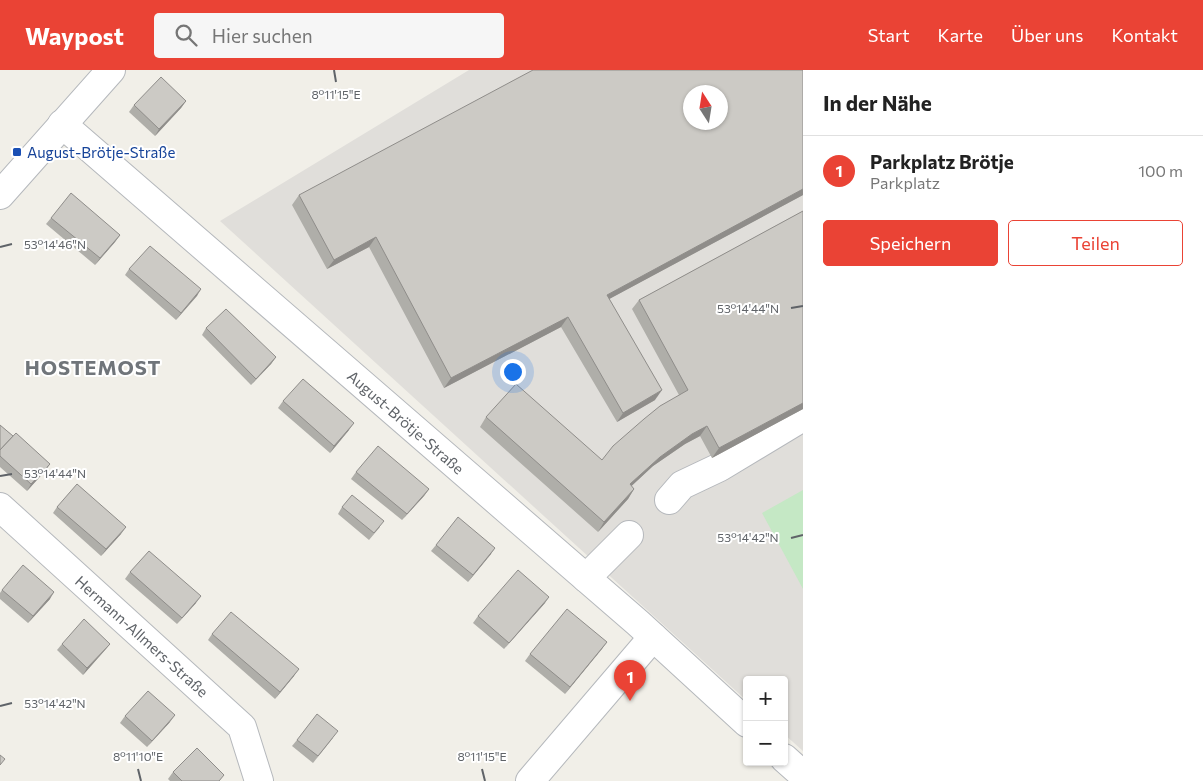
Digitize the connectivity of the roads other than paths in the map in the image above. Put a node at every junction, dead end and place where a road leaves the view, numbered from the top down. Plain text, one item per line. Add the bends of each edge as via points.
1 (111, 70) edge
2 (62, 124) junction
3 (0, 195) edge
4 (803, 417) edge
5 (669, 500) dead end
6 (0, 507) edge
7 (629, 535) dead end
8 (586, 578) junction
9 (653, 637) junction
10 (745, 721) edge
11 (788, 762) edge
12 (803, 775) edge
13 (259, 781) edge
14 (530, 781) edge

1 - 2 street
2 - 3 street
2 - 8 street, August-Brötje-Straße
4 - 5 street via 720,467 682,485
6 - 13 street, Hermann-Allmers-Straße via 242,727
7 - 8 street
8 - 9 street, August-Brötje-Straße
9 - 10 street, August-Brötje-Straße
9 - 14 street
11 - 12 street

